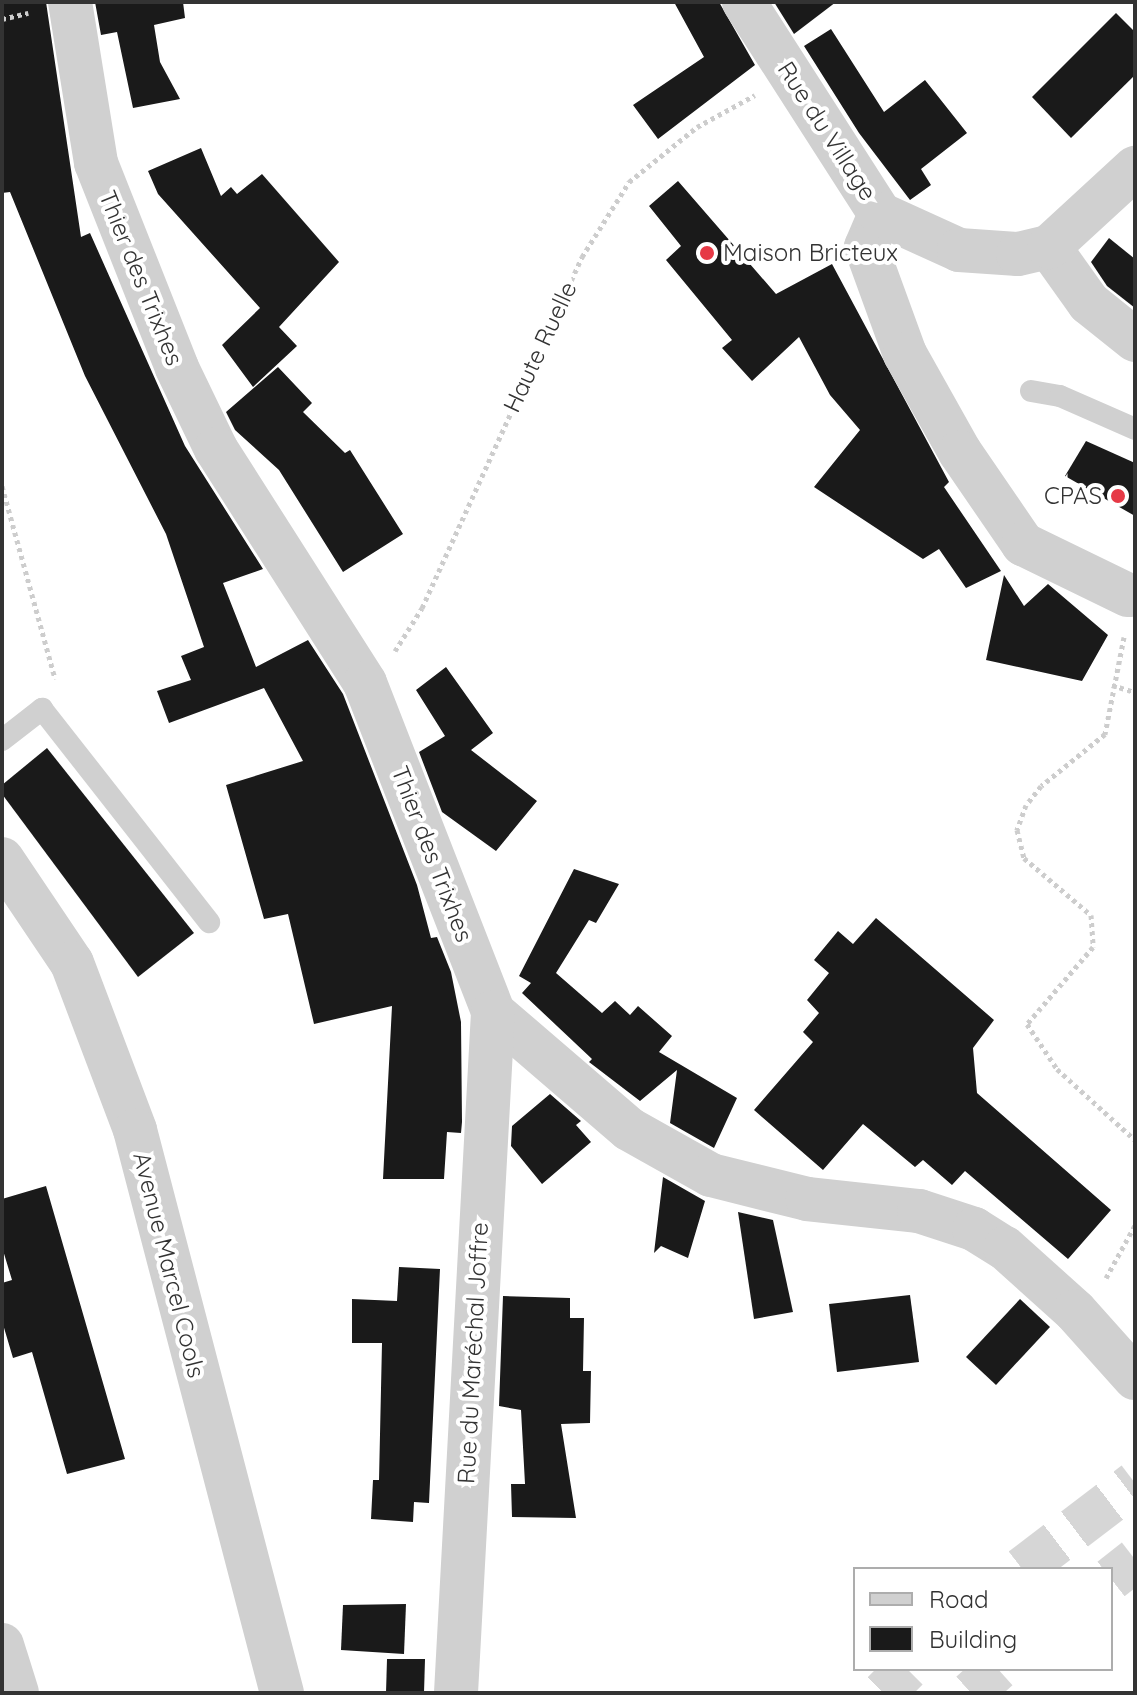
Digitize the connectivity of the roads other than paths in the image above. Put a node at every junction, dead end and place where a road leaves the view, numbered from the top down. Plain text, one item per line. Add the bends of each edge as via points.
1 (70, 2) edge
2 (744, 2) edge
3 (1135, 168) edge
4 (880, 214) junction
5 (1049, 247) junction
6 (1135, 340) edge
7 (1031, 391) dead end
8 (1135, 429) edge
9 (1128, 595) road end
10 (2, 740) edge
11 (2, 859) edge
12 (209, 922) dead end
13 (493, 1012) junction
14 (1129, 1357) edge
15 (2, 1645) edge
16 (17, 1693) edge
17 (282, 1693) edge
18 (456, 1693) edge

1 - 13 street, Thier des Trixhes via 96,163 177,368 216,449 365,683
2 - 4 street, Rue du Village
3 - 5 street
4 - 5 street, Rue du Village via 959,250 1018,254
4 - 9 street via 866,247 905,354 960,452 1023,544
5 - 6 street via 1089,303
7 - 8 lane via 1060,396
10 - 12 lane via 42,709
11 - 17 street, Avenue Marcel Cools via 72,963 135,1130
13 - 14 street, Thier des Trixhes via 629,1129 681,1161 729,1182 780,1195 947,1218 1005,1248
13 - 18 street, Rue du Maréchal Joffre
15 - 16 street

